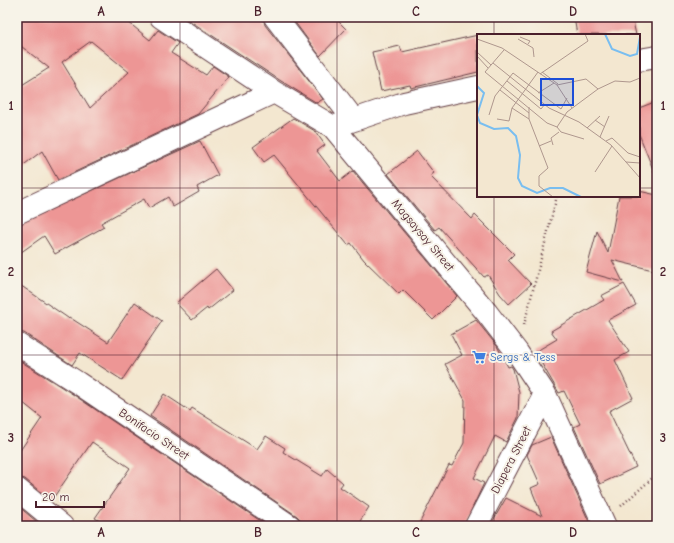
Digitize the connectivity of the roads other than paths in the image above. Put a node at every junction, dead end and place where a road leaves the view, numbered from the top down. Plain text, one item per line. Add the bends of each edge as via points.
1 (161, 17) edge
2 (275, 17) edge
3 (657, 57) edge
4 (640, 60) edge
5 (477, 87) edge
6 (274, 92) junction
7 (354, 120) junction
8 (333, 127) junction
9 (17, 213) edge
10 (17, 344) edge
11 (545, 394) junction
12 (17, 489) edge
13 (604, 524) edge
14 (62, 526) edge
15 (290, 526) edge
16 (476, 526) edge

1 - 6 street, Magsaysay Street
2 - 7 street
3 - 4 street
5 - 7 street via 404,103
6 - 8 street, Magsaysay Street
6 - 9 street
7 - 8 street
8 - 11 street, Magsaysay Street via 487,313
10 - 15 street, Bonifacio Street
11 - 13 street, Magsaysay Street
11 - 16 street, Diapera Street
12 - 14 street

